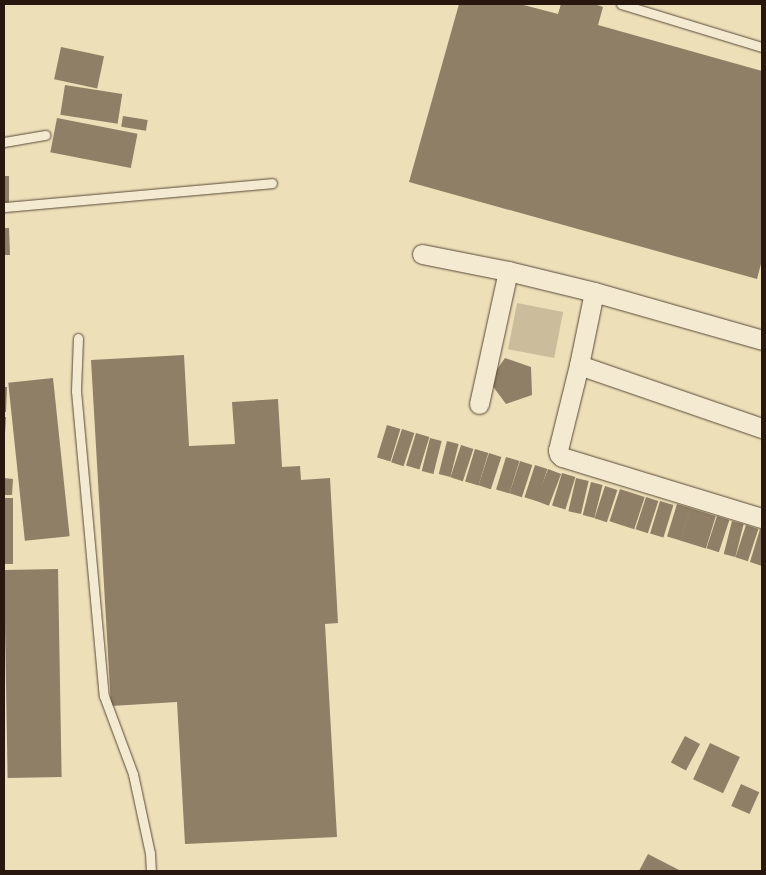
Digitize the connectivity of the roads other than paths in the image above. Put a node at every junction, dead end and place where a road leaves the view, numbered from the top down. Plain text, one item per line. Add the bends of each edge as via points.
1 (621, 4) edge
2 (762, 47) edge
3 (45, 136) dead end
4 (4, 142) edge
5 (272, 183) dead end
6 (4, 207) edge
7 (422, 254) dead end
8 (508, 271) junction
9 (594, 292) junction
10 (78, 338) dead end
11 (762, 340) edge
12 (579, 366) junction
13 (479, 404) dead end
14 (762, 428) edge
15 (762, 518) edge
16 (150, 871) edge

1 - 2 lane
3 - 4 lane
5 - 6 lane
7 - 8 street
8 - 9 street
8 - 13 street
9 - 11 street
9 - 12 street
10 - 16 lane via 76,391 104,696 133,774 150,853
12 - 14 street
12 - 15 street via 558,450 562,457

